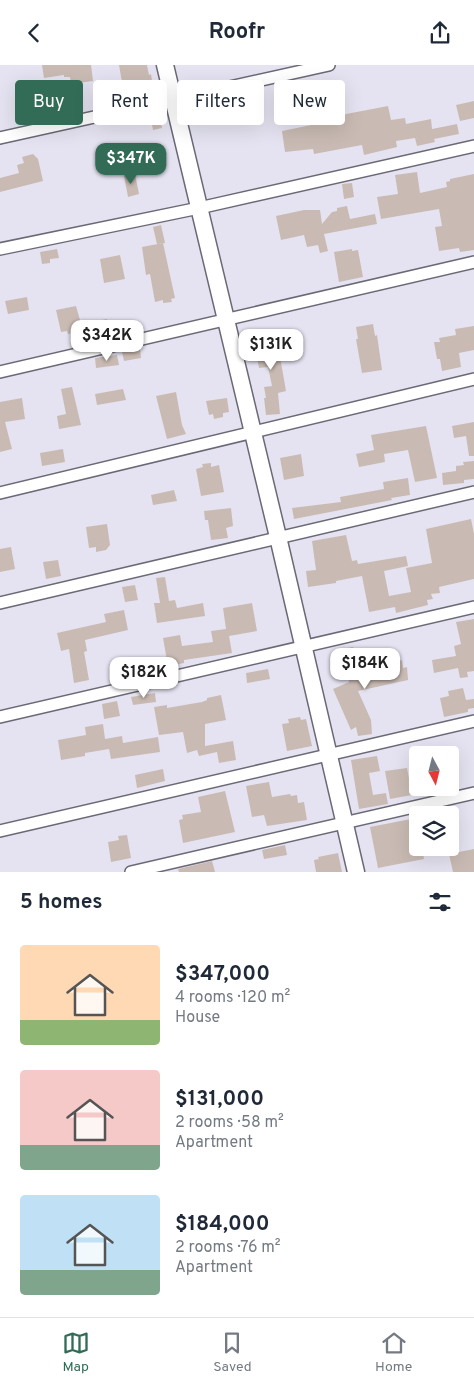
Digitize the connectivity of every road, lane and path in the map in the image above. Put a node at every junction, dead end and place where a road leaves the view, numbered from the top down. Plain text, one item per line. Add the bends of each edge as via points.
1 (165, 65) edge
2 (329, 65) edge
3 (174, 100) junction
4 (0, 138) edge
5 (474, 146) edge
6 (199, 208) junction
7 (0, 249) edge
8 (474, 262) edge
9 (226, 319) junction
10 (0, 372) edge
11 (474, 379) edge
12 (253, 432) junction
13 (474, 492) edge
14 (0, 493) edge
15 (278, 537) junction
16 (0, 603) edge
17 (474, 607) edge
18 (304, 647) junction
19 (0, 717) edge
20 (474, 721) edge
21 (329, 755) junction
22 (474, 793) edge
23 (344, 823) junction
24 (0, 831) edge
25 (131, 872) edge
26 (356, 872) edge

1 - 3 main road
2 - 3 street
3 - 4 street
3 - 6 main road
5 - 6 street
6 - 7 street
6 - 9 main road
8 - 9 street
9 - 10 street
9 - 12 main road
11 - 12 street
12 - 14 street
12 - 15 main road
13 - 15 street
15 - 16 street
15 - 18 main road
17 - 18 street
18 - 19 street
18 - 21 main road
20 - 21 street
21 - 23 main road
21 - 24 street
22 - 23 street
23 - 25 street
23 - 26 main road

